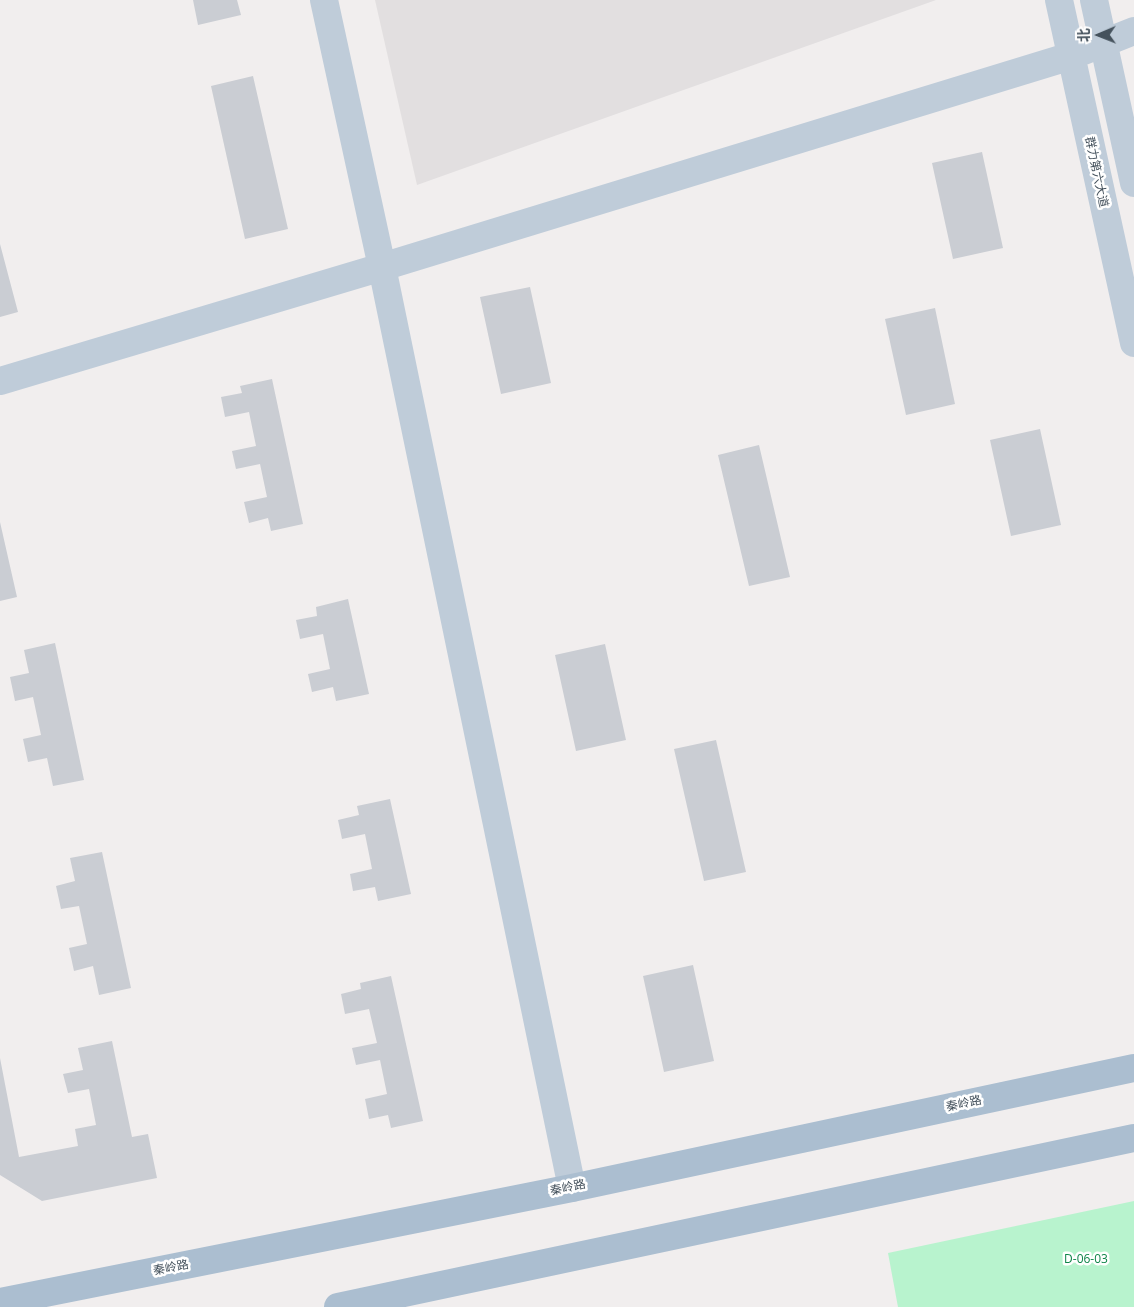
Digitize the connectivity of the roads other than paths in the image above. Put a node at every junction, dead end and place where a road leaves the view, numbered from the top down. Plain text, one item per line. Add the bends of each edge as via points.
1 (324, 0) edge
2 (1059, 0) edge
3 (1094, 0) edge
4 (1134, 31) edge
5 (1103, 44) junction
6 (1071, 56) junction
7 (1134, 183) edge
8 (382, 267) junction
9 (1134, 343) edge
10 (0, 381) edge
11 (1134, 1068) edge
12 (1134, 1138) edge
13 (572, 1188) junction
14 (0, 1302) edge
15 (338, 1307) edge

1 - 8 street
2 - 6 street, 群力第六大道
3 - 5 street
4 - 5 street
5 - 6 street
5 - 7 street
6 - 8 street
6 - 9 street, 群力第六大道
8 - 10 street
8 - 13 street
11 - 13 main road, 秦岭路
12 - 15 main road
13 - 14 main road, 秦岭路

